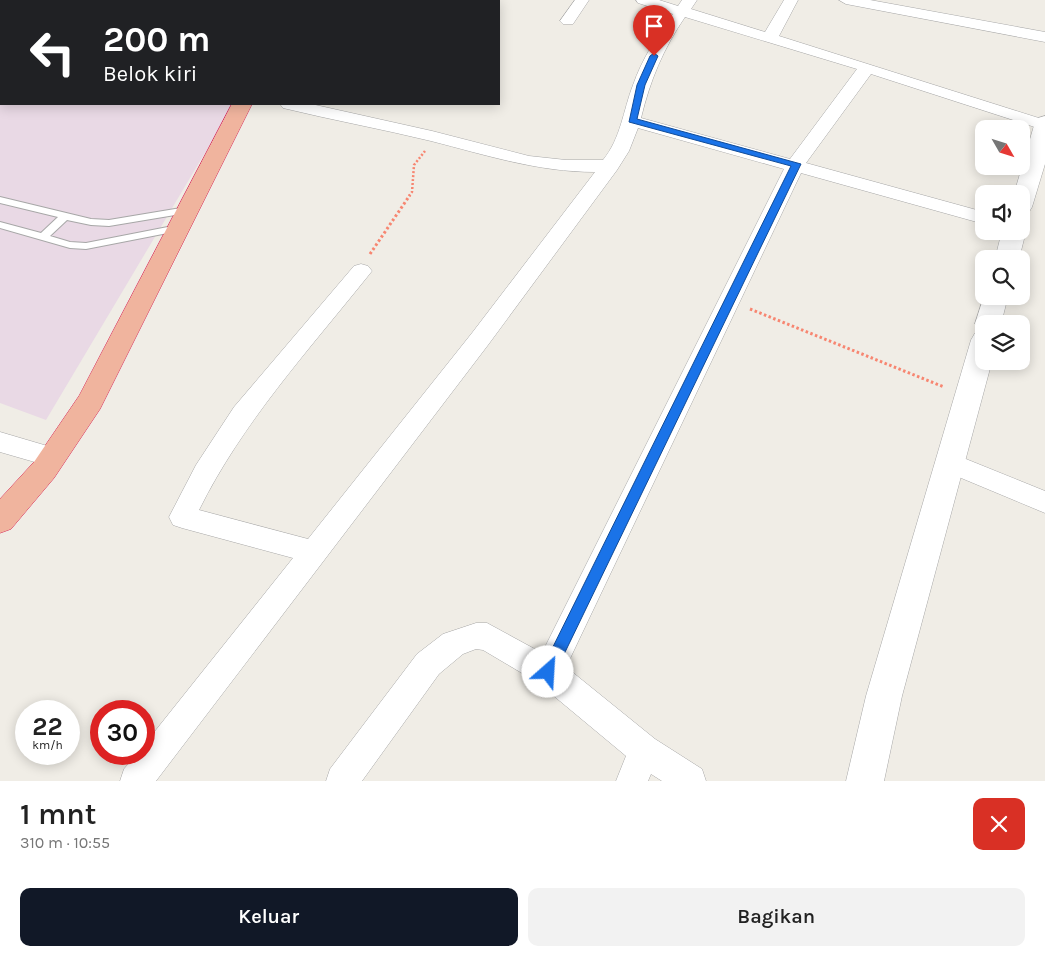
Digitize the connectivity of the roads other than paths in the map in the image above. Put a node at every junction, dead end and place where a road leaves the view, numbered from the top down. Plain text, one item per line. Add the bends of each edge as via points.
1 (582, 0) edge
2 (643, 0) edge
3 (791, 0) edge
4 (846, 0) edge
5 (686, 6) edge
6 (568, 21) dead end
7 (770, 37) junction
8 (1045, 37) edge
9 (867, 67) junction
10 (241, 105) edge
11 (293, 105) edge
12 (632, 121) junction
13 (1045, 123) edge
14 (1042, 150) edge
15 (796, 164) junction
16 (610, 166) junction
17 (1029, 185) edge
18 (0, 200) edge
19 (975, 215) edge
20 (65, 216) junction
21 (183, 219) junction
22 (0, 225) edge
23 (43, 237) junction
24 (361, 271) road end
25 (975, 370) edge
26 (0, 442) edge
27 (52, 457) junction
28 (951, 463) junction
29 (1045, 502) edge
30 (0, 520) edge
31 (312, 552) junction
32 (548, 672) junction
33 (644, 750) junction
34 (136, 781) edge
35 (342, 781) edge
36 (632, 781) edge
37 (690, 781) edge
38 (865, 781) edge

1 - 6 street
2 - 5 street
3 - 7 street
4 - 8 street
5 - 7 street
5 - 12 street via 661,41 641,85
7 - 9 street
9 - 13 street
9 - 15 street
10 - 21 highway
11 - 16 street via 528,161 566,166
12 - 15 street
12 - 16 street
13 - 14 street
14 - 17 street
15 - 19 street
15 - 32 street via 732,301
16 - 31 street via 480,339
18 - 20 lane
20 - 21 lane via 109,223
20 - 23 lane
21 - 23 lane via 86,246
21 - 27 highway via 90,402
22 - 23 lane
24 - 31 street via 243,414 205,472 182,517
25 - 28 street
26 - 27 street
27 - 30 highway
28 - 29 street
28 - 38 street via 884,696
31 - 34 street
32 - 33 street
32 - 35 street via 487,636 476,636 453,644 428,664
33 - 36 street
33 - 37 street

